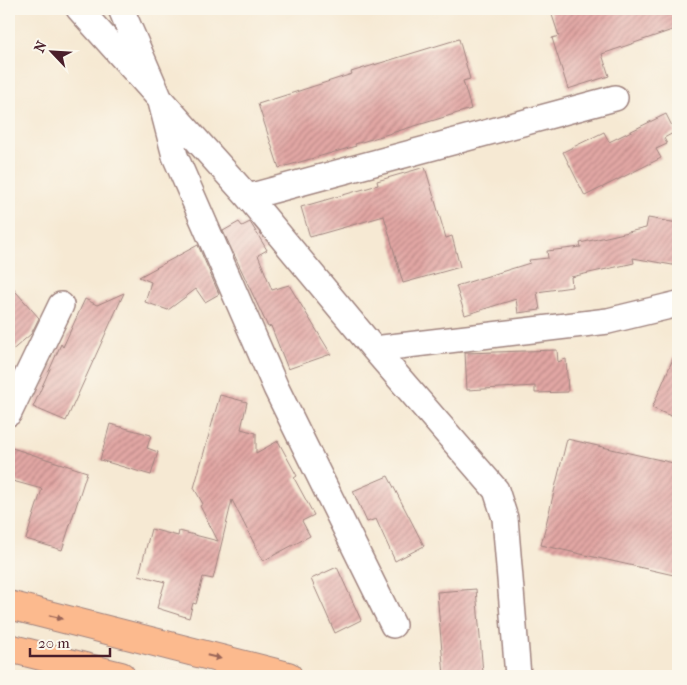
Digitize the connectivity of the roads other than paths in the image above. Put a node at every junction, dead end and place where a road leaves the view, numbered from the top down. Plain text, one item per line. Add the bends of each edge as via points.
1 (79, 9) edge
2 (121, 9) edge
3 (615, 98) dead end
4 (161, 102) junction
5 (248, 197) junction
6 (678, 304) edge
7 (61, 305) dead end
8 (374, 349) junction
9 (16, 380) edge
10 (9, 413) edge
11 (9, 605) edge
12 (393, 625) dead end
13 (9, 648) edge
14 (122, 676) edge
15 (288, 676) edge
16 (518, 676) edge

1 - 4 street
2 - 4 street
3 - 5 street
4 - 5 street
4 - 12 street via 175,156 276,388
5 - 8 street
6 - 8 street via 608,321
7 - 9 street
8 - 16 street via 496,490 505,518
9 - 10 street
11 -> 15 highway
13 - 14 highway

